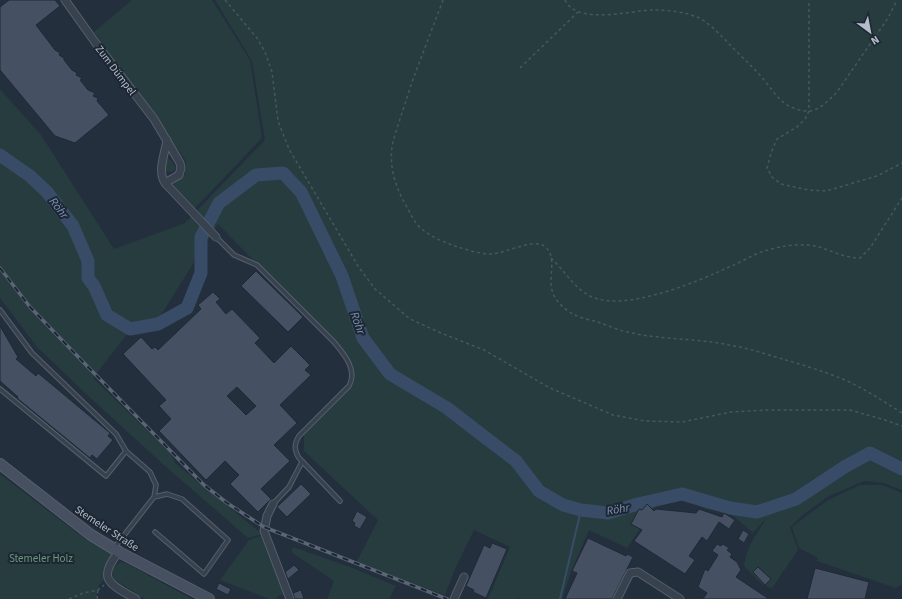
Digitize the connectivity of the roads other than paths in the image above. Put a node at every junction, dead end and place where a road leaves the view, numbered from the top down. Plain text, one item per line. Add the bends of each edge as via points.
1 (65, 0) edge
2 (167, 140) junction
3 (165, 183) junction
4 (216, 237) joint
5 (0, 310) edge
6 (0, 389) edge
7 (126, 451) junction
8 (302, 462) junction
9 (0, 464) edge
10 (154, 497) junction
11 (340, 501) dead end
12 (273, 504) joint
13 (155, 532) dead end
14 (116, 551) junction
15 (464, 577) dead end
16 (136, 599) edge
17 (209, 599) edge
18 (290, 599) edge
19 (454, 599) edge
20 (617, 599) edge
21 (680, 599) edge

1 - 2 street, Zum Dümpel
2 - 3 street via 161,170
2 - 3 street, Zum Dümpel via 181,168 179,175
3 - 4 street
4 - 8 lane via 234,255 257,265 343,352 352,372 349,386 295,442 295,451
5 - 7 lane via 32,353 116,434
6 - 7 lane via 106,476
7 - 10 lane via 150,472 156,485
8 - 11 lane
8 - 12 lane via 289,487
9 - 14 main road, Stemeler Straße via 91,535
10 - 13 lane via 167,494 182,499 228,540 204,574
10 - 14 lane
12 - 18 street via 264,531
14 - 16 street via 108,567 109,580 111,584
14 - 17 main road, Stemeler Straße
15 - 19 street
20 - 21 street via 630,573 638,572

